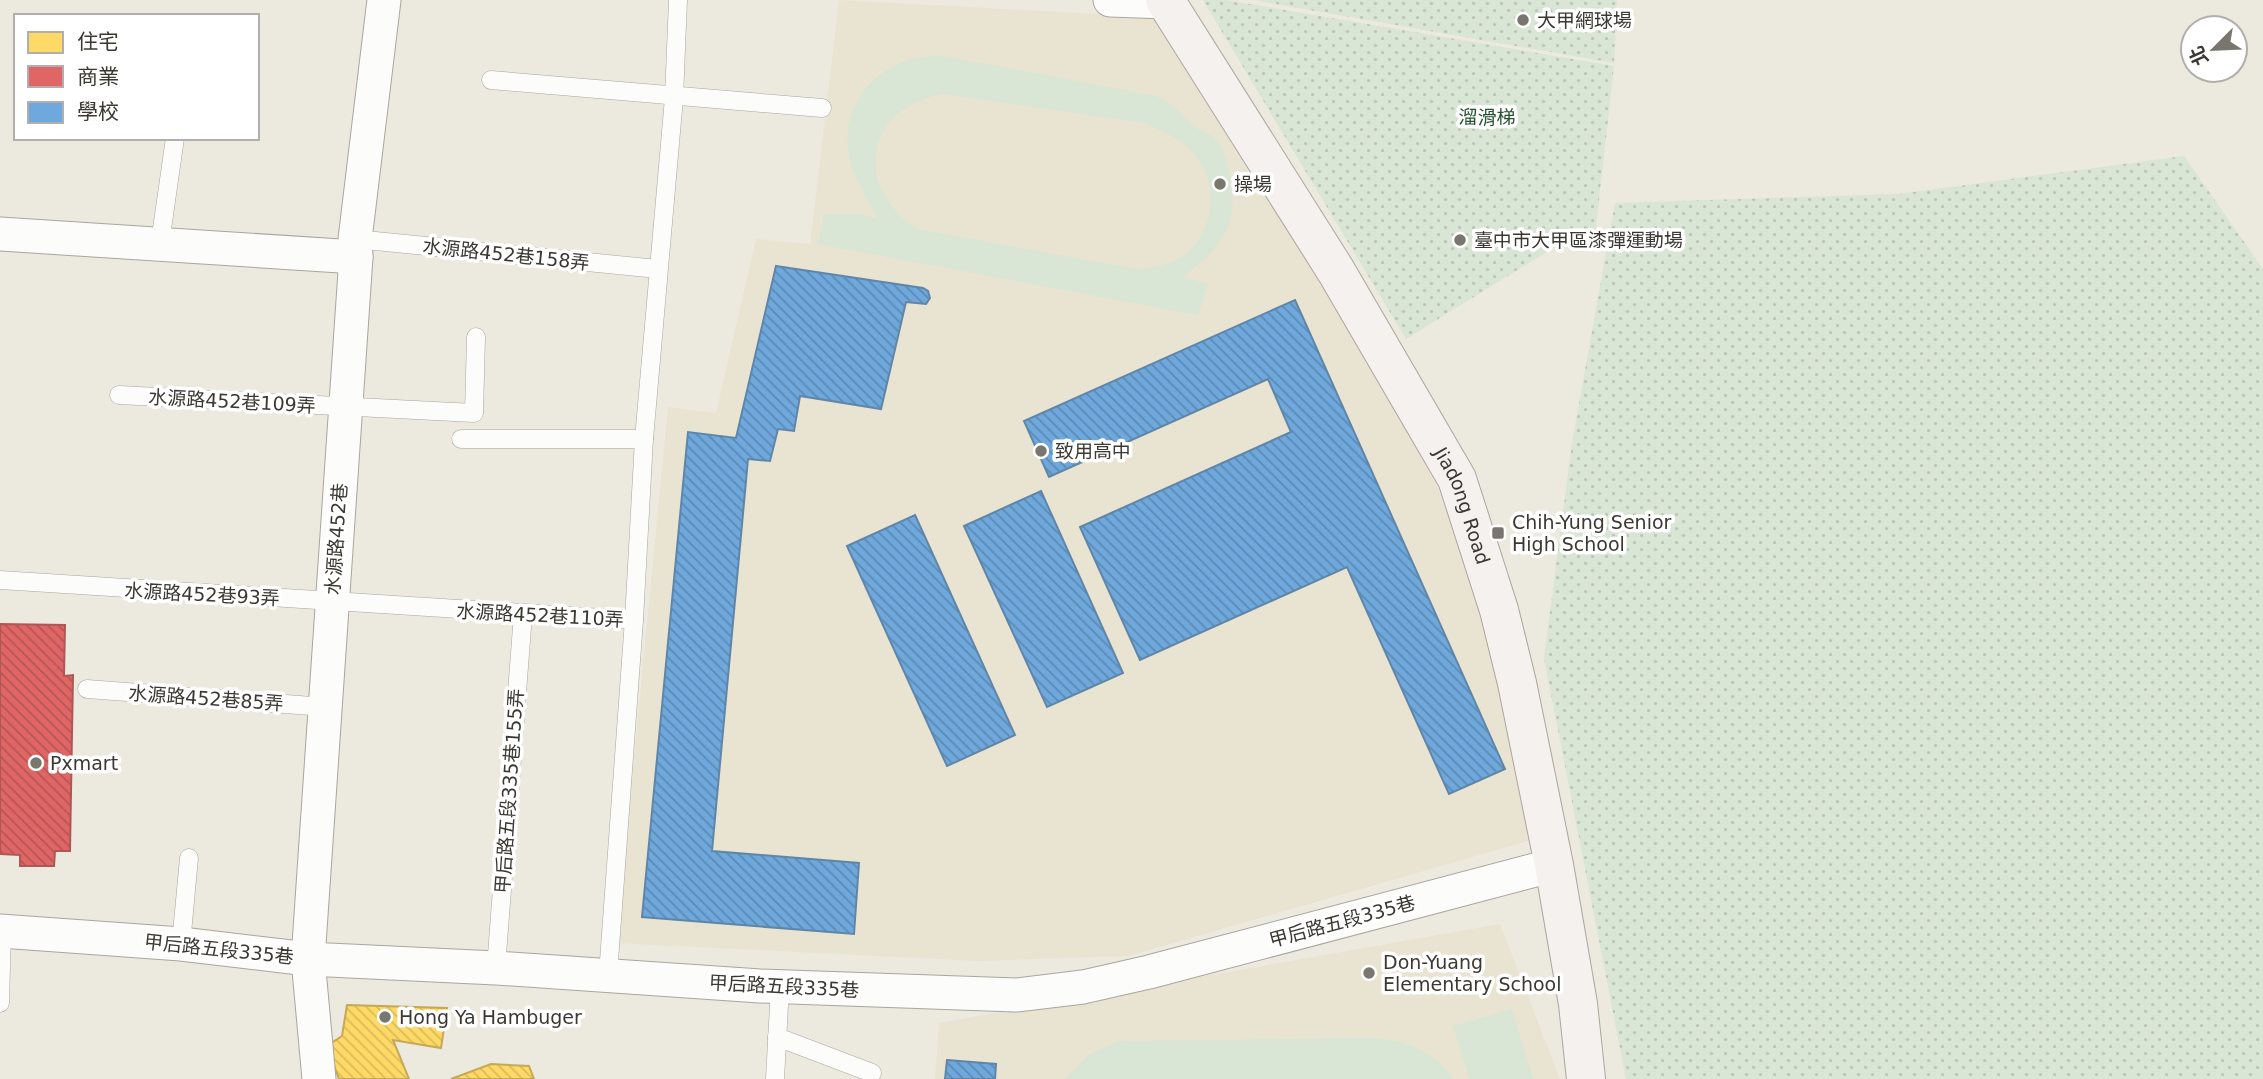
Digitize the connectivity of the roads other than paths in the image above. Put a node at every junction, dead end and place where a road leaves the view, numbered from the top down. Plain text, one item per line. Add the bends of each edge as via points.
1 (383, 0) edge
2 (678, 0) edge
3 (1110, 0) edge
4 (1166, 1) edge
5 (491, 80) dead end
6 (674, 98) junction
7 (822, 108) dead end
8 (175, 140) edge
9 (0, 234) edge
10 (160, 243) junction
11 (356, 248) junction
12 (658, 269) junction
13 (476, 337) dead end
14 (119, 395) dead end
15 (344, 408) junction
16 (461, 439) dead end
17 (645, 439) junction
18 (0, 580) edge
19 (332, 602) junction
20 (523, 614) junction
21 (634, 620) junction
22 (87, 689) dead end
23 (325, 707) junction
24 (189, 858) dead end
25 (1554, 864) junction
26 (1, 931) edge
27 (181, 944) junction
28 (308, 959) junction
29 (496, 968) junction
30 (608, 975) junction
31 (780, 987) junction
32 (0, 1003) edge
33 (777, 1037) junction
34 (872, 1073) dead end
35 (319, 1079) edge
36 (775, 1079) edge
37 (1586, 1079) edge

1 - 11 street, 水源路452巷
2 - 6 lane
3 - 4 street
4 - 25 street, Jiadong Road via 1336,271 1457,479 1499,610
5 - 6 lane
6 - 7 lane
6 - 12 lane
8 - 10 lane
9 - 10 street
10 - 11 street
11 - 12 lane, 水源路452巷158弄
11 - 15 street, 水源路452巷
12 - 17 lane
13 - 15 lane, 水源路452巷109弄 via 474,413
14 - 15 lane, 水源路452巷109弄
15 - 19 street, 水源路452巷
16 - 17 lane
17 - 21 lane, 水源路452巷110弄
18 - 19 lane, 水源路452巷93弄
19 - 20 lane, 水源路452巷110弄
19 - 23 street, 水源路452巷
20 - 21 lane, 水源路452巷110弄
20 - 29 lane, 甲后路五段335巷155弄
21 - 30 lane
22 - 23 lane, 水源路452巷85弄
23 - 28 street, 水源路452巷
24 - 27 lane
25 - 31 street, 甲后路五段335巷 via 1083,987 1016,995
25 - 37 street, Jiadong Road
26 - 27 street, 甲后路五段335巷
26 - 32 lane
27 - 28 street, 甲后路五段335巷
28 - 29 street, 甲后路五段335巷
28 - 35 street, 水源路452巷
29 - 30 street, 甲后路五段335巷
30 - 31 street, 甲后路五段335巷
31 - 33 lane
33 - 34 lane
33 - 36 lane

